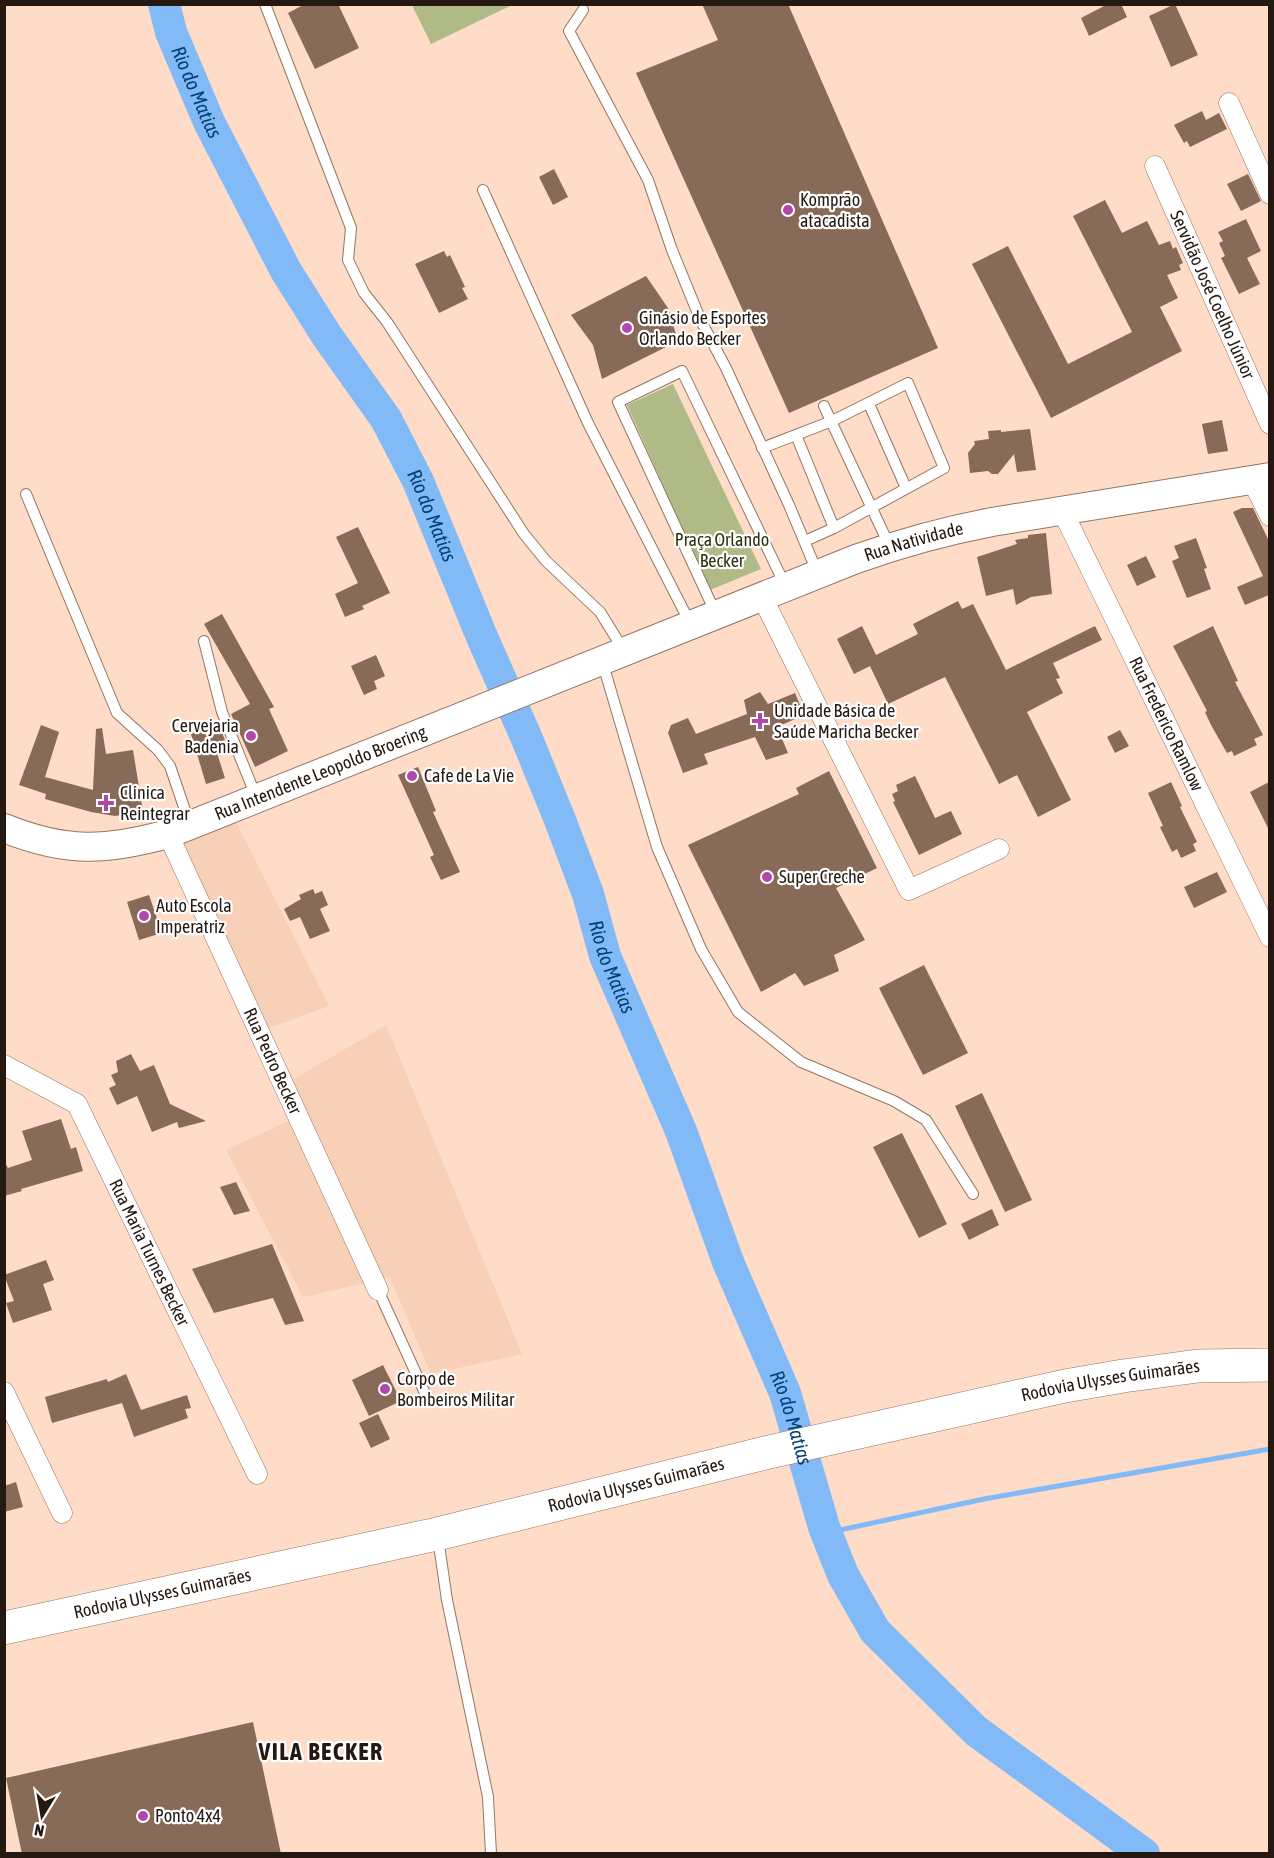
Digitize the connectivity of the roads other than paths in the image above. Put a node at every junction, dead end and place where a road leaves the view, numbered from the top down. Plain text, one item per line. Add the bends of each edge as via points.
1 (265, 4) edge
2 (583, 9) dead end
3 (1229, 103) dead end
4 (1155, 166) dead end
5 (483, 190) dead end
6 (1269, 194) edge
7 (869, 404) junction
8 (824, 406) dead end
9 (832, 421) junction
10 (1269, 424) edge
11 (796, 435) junction
12 (762, 448) junction
13 (1261, 479) edge
14 (906, 488) junction
15 (26, 494) dead end
16 (872, 507) junction
17 (1062, 510) junction
18 (1269, 516) edge
19 (834, 528) junction
20 (805, 541) junction
21 (890, 547) junction
22 (818, 574) junction
23 (774, 592) junction
24 (704, 620) junction
25 (204, 641) dead end
26 (613, 657) junction
27 (575, 672) joint
28 (258, 799) junction
29 (4, 828) edge
30 (179, 830) junction
31 (999, 849) dead end
32 (1269, 938) edge
33 (4, 1065) edge
34 (973, 1194) dead end
35 (378, 1290) joint
36 (1269, 1365) edge
37 (424, 1390) dead end
38 (4, 1392) edge
39 (257, 1474) dead end
40 (62, 1513) dead end
41 (437, 1534) junction
42 (4, 1628) edge
43 (491, 1854) edge

1 - 26 lane via 351,228 348,260 364,293 387,322 524,534 546,561 600,612
2 - 12 lane via 568,31 648,180 701,321
3 - 6 street
4 - 10 street, Servidão José Coelho Júnior
5 - 24 lane via 588,423
7 - 9 lane
7 - 14 lane
7 - 14 lane via 908,383 945,468
8 - 9 lane
9 - 11 lane
9 - 16 lane
11 - 12 lane
11 - 19 lane
12 - 20 lane
13 - 17 main road, Rua Natividade
13 - 18 street
14 - 16 lane
15 - 30 lane via 117,713 170,766
16 - 19 lane
16 - 21 lane
17 - 21 main road, Rua Natividade via 948,531
17 - 32 street, Rua Frederico Ramlow
19 - 20 lane
20 - 22 lane
21 - 22 main road, Rua Natividade
22 - 23 main road, Rua Natividade
23 - 24 main road, Rua Natividade
23 - 24 lane via 682,371 618,402
23 - 31 street via 909,890
24 - 26 main road, Rua Natividade
25 - 28 lane via 222,712
26 - 27 main road, Rua Natividade
26 - 34 lane via 657,847 701,949 738,1012 801,1062 894,1101 926,1120
27 - 28 main road, Rua Intendente Leopoldo Broering
28 - 30 main road, Rua Intendente Leopoldo Broering
29 - 30 main road, Rua Intendente Leopoldo Broering via 81,848 123,845
30 - 35 street, Rua Pedro Becker
33 - 39 street, Rua Maria Turnes Becker via 77,1104
35 - 37 lane
36 - 41 highway, Rodovia Ulysses Guimarães via 1198,1366 1065,1386 765,1453
38 - 40 street
41 - 42 highway, Rodovia Ulysses Guimarães
41 - 43 lane via 488,1797

